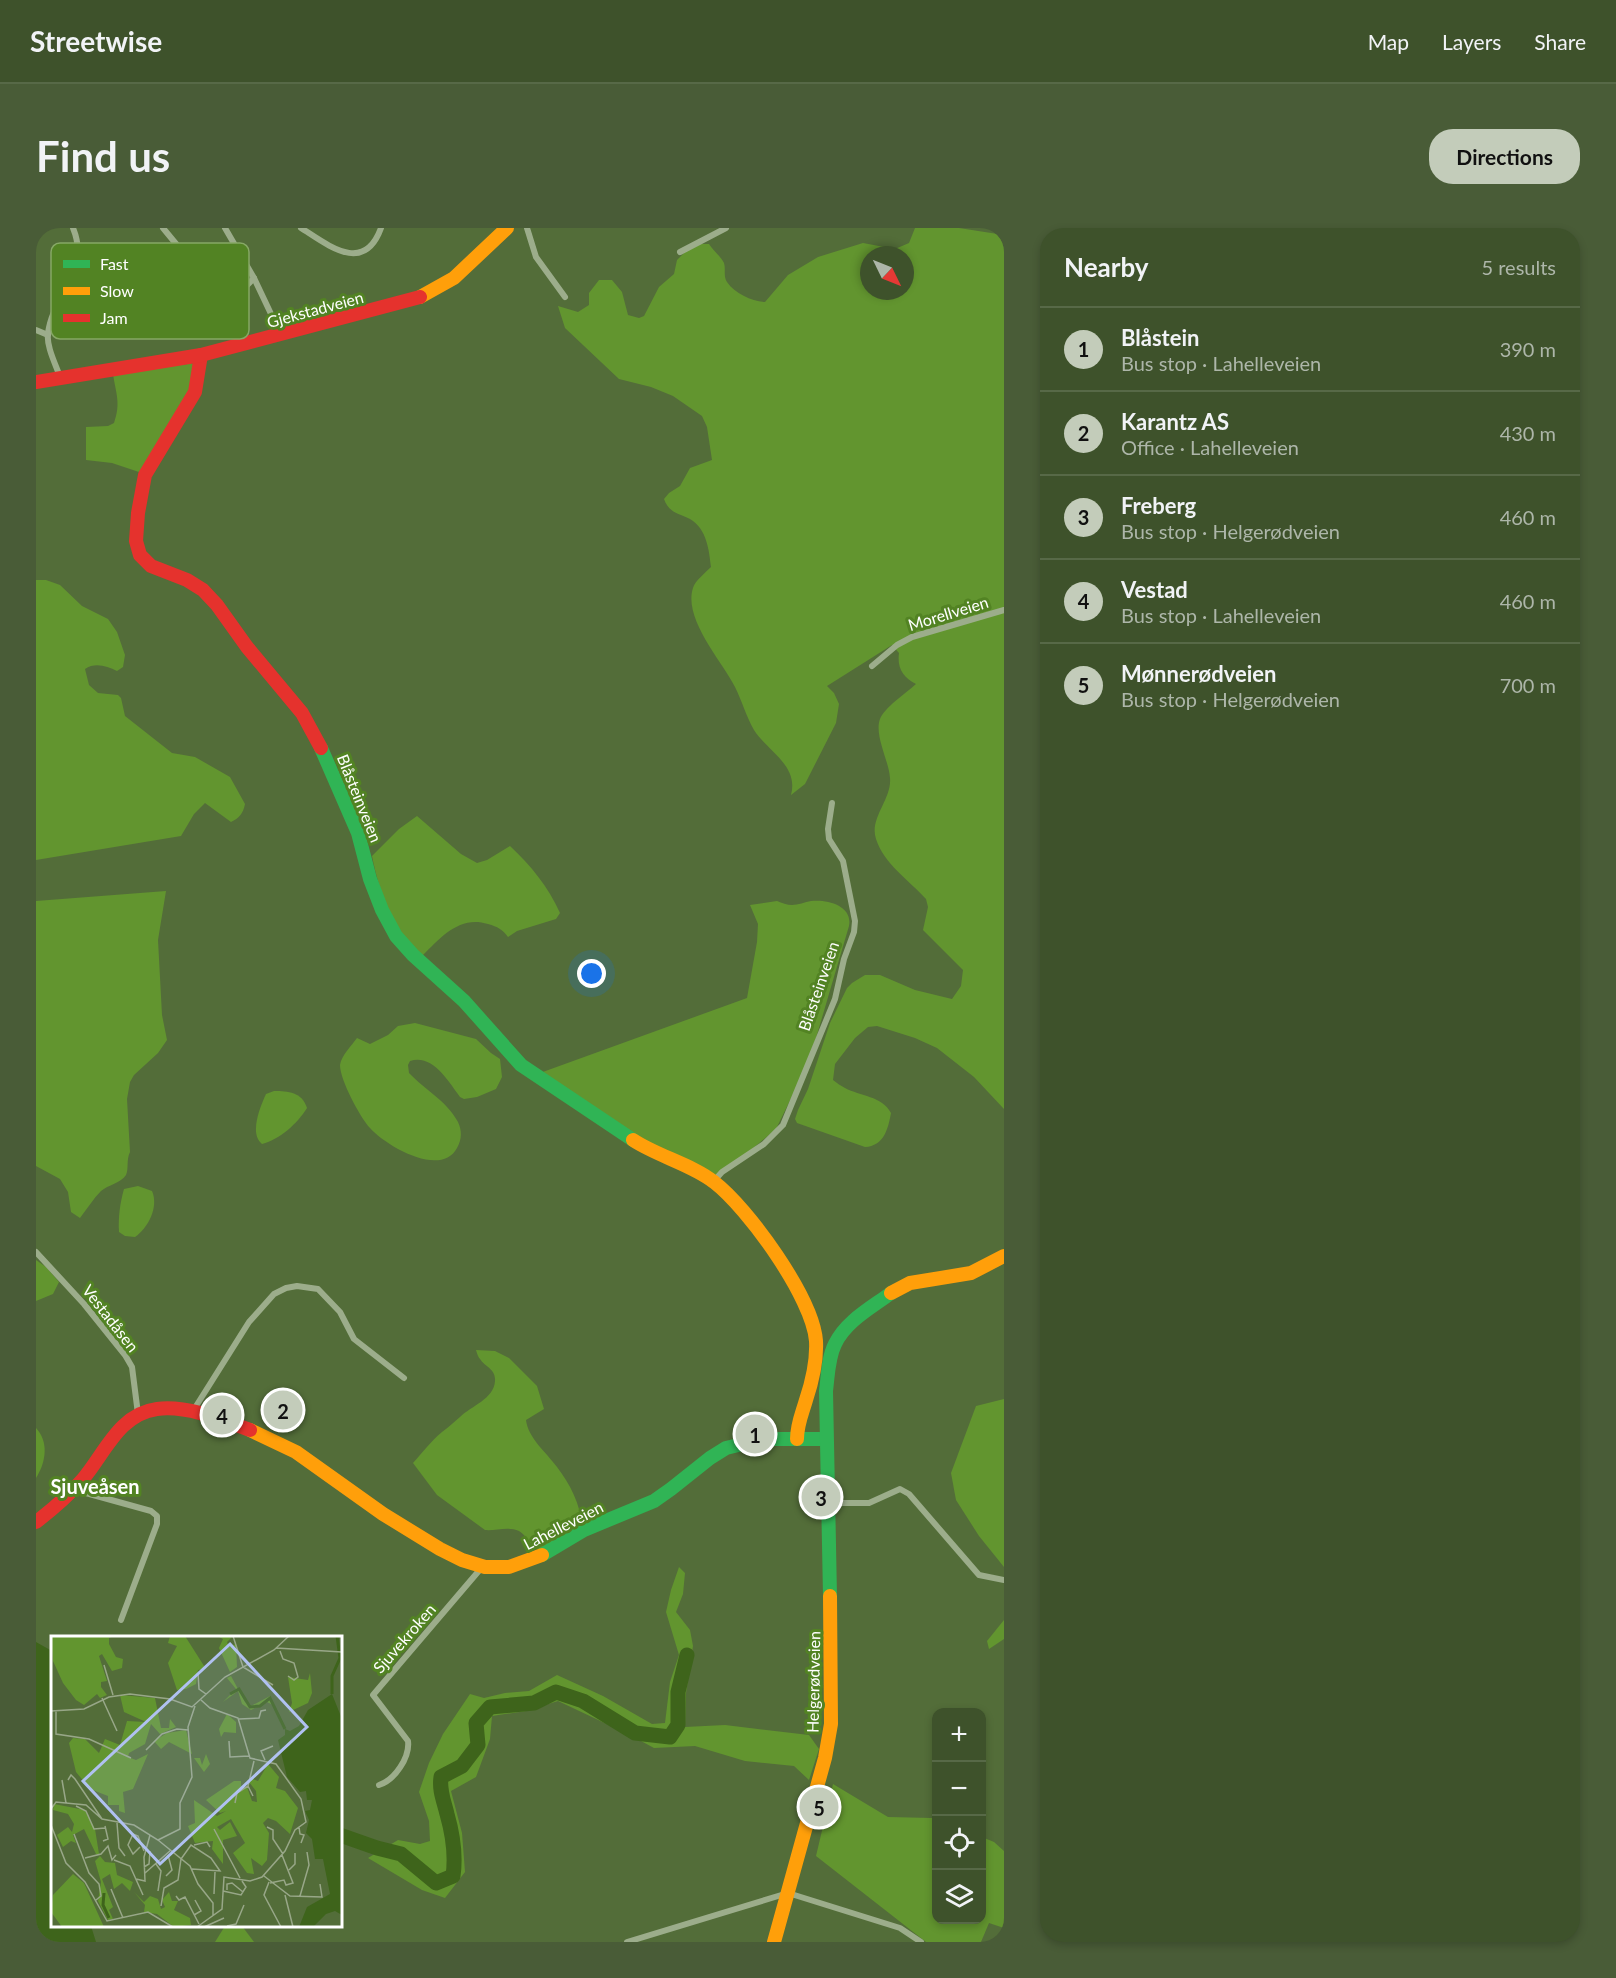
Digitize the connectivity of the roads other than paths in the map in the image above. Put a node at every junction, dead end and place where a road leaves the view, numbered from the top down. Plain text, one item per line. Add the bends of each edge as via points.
1 (73, 228) edge
2 (163, 228) edge
3 (225, 228) edge
4 (301, 228) edge
5 (381, 228) edge
6 (507, 228) edge
7 (527, 228) edge
8 (726, 228) edge
9 (78, 243) edge
10 (175, 243) edge
11 (234, 243) edge
12 (680, 252) dead end
13 (249, 269) edge
14 (254, 278) junction
15 (249, 284) edge
16 (565, 297) dead end
17 (51, 323) edge
18 (36, 330) edge
19 (48, 335) junction
20 (281, 335) junction
21 (201, 355) junction
22 (60, 378) junction
23 (36, 382) edge
24 (1004, 610) edge
25 (872, 666) dead end
26 (832, 803) dead end
27 (713, 1181) junction
28 (36, 1252) edge
29 (1004, 1256) edge
30 (404, 1377) dead end
31 (192, 1412) junction
32 (138, 1414) junction
33 (826, 1438) junction
34 (796, 1439) junction
35 (74, 1489) junction
36 (828, 1503) junction
37 (36, 1522) edge
38 (483, 1566) junction
39 (1004, 1580) edge
40 (122, 1620) dead end
41 (379, 1785) dead end
42 (788, 1893) junction
43 (627, 1942) edge
44 (774, 1942) edge
45 (921, 1942) edge

1 - 9 street
2 - 10 street
3 - 11 street
4 - 5 street via 332,248 355,254 371,245
6 - 20 street, Gjekstadveien via 451,282 432,293
7 - 16 street via 536,257
8 - 12 street
13 - 14 street
14 - 15 street
14 - 20 street
17 - 19 street
18 - 19 street
19 - 22 street
20 - 21 street, Gjekstadveien
21 - 22 street, Gjekstadveien
21 - 27 street, Blåsteinveien via 191,402 145,475 136,541 140,555 151,566 203,590 302,713 342,793 382,910 396,936 413,955 464,1001 521,1065 638,1143
22 - 23 street, Gjekstadveien
24 - 25 street, Morellveien via 912,637
26 - 27 street, Blåsteinveien via 829,839 843,861 855,921 834,999 783,1125
27 - 34 street, Blåsteinveien via 757,1227 796,1287 812,1323 816,1343 814,1369
28 - 32 street, Vestadåsen via 125,1355 132,1367
29 - 33 street, Helgerødveien via 971,1273 903,1286 851,1322 835,1344 830,1360
30 - 31 street via 354,1339 340,1312 318,1289 297,1286 274,1294 249,1322
31 - 32 street, Lahelleveien via 164,1409
31 - 38 street, Lahelleveien via 277,1442 426,1541 452,1556
32 - 35 street via 119,1430
33 - 34 street, Lahelleveien
33 - 36 street, Helgerødveien
34 - 38 street, Lahelleveien via 765,1439 725,1449 663,1495 586,1530 533,1560 509,1567
35 - 37 street
35 - 40 street via 157,1516
36 - 39 street via 869,1503 900,1489 909,1494 979,1575
36 - 42 street, Helgerødveien via 831,1724
38 - 41 street, Sjuvekroken via 373,1695 408,1741 409,1749 386,1783
42 - 43 street
42 - 44 street, Helgerødveien
42 - 45 street via 900,1929

